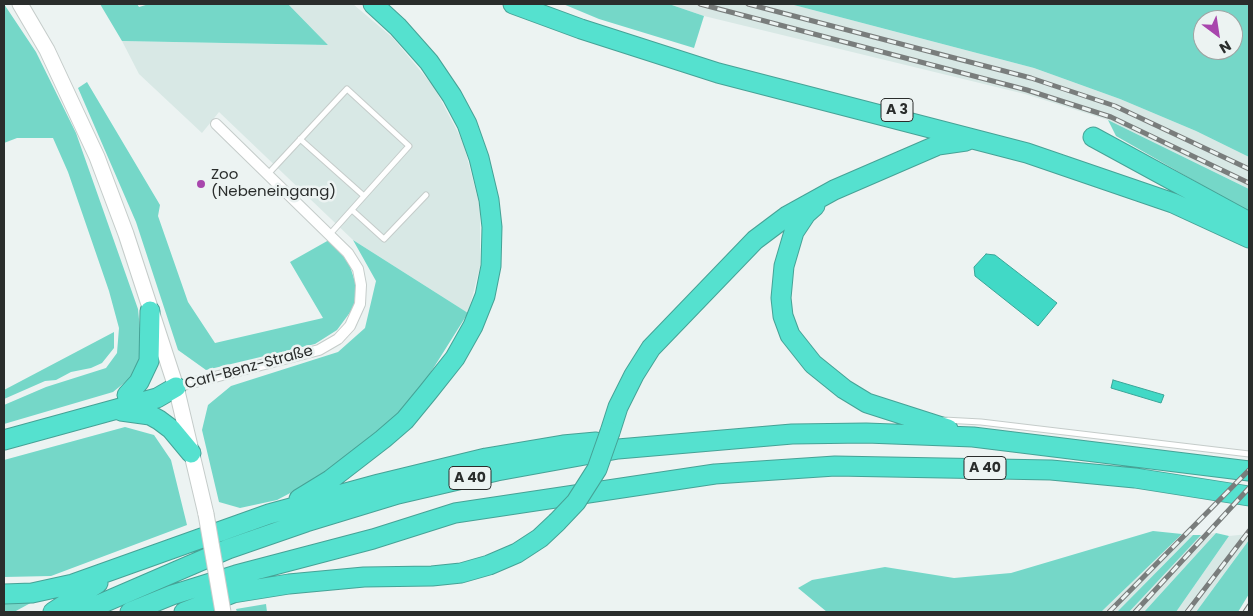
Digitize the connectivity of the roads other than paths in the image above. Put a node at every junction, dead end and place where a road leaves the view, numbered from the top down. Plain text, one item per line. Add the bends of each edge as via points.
1 (20, 4) edge
2 (373, 4) edge
3 (513, 4) edge
4 (539, 4) edge
5 (216, 124) dead end
6 (1093, 137) dead end
7 (300, 139) junction
8 (977, 140) junction
9 (268, 174) junction
10 (426, 195) dead end
11 (364, 196) junction
12 (352, 210) junction
13 (792, 220) junction
14 (1249, 222) edge
15 (1249, 230) edge
16 (330, 234) junction
17 (1249, 238) edge
18 (150, 311) junction
19 (176, 388) junction
20 (127, 395) junction
21 (115, 410) junction
22 (910, 417) junction
23 (4, 430) edge
24 (973, 437) junction
25 (720, 439) junction
26 (4, 440) edge
27 (191, 453) junction
28 (1249, 454) edge
29 (1249, 471) edge
30 (1249, 496) edge
31 (269, 514) junction
32 (373, 539) junction
33 (148, 558) junction
34 (234, 593) junction
35 (4, 594) edge
36 (53, 612) edge
37 (82, 612) edge
38 (130, 612) edge
39 (184, 612) edge
40 (223, 612) edge

1 - 18 main road, Carl-Benz-Straße via 48,50 97,157
2 - 31 highway via 429,62 456,103 472,137 491,213 492,254 488,282 480,311 464,344 405,420 330,480
3 - 8 highway, A 3 via 718,73
4 - 15 highway, A 3 via 725,65 1036,144 1178,195
5 - 9 street, Carl-Benz-Straße
6 - 14 highway
7 - 9 lane
7 - 11 lane
7 - 11 lane via 347,89 409,146
8 - 13 highway via 938,145 819,197
8 - 17 highway, A 3 via 1027,153 1173,203
9 - 16 street, Carl-Benz-Straße
10 - 12 lane via 384,239
11 - 12 lane
12 - 16 lane
13 - 22 highway via 782,284 783,316 790,335 813,364 834,383 867,403
13 - 34 highway, bridge via 755,240 651,348 615,407 597,469 576,502 540,538 517,553 461,573 364,577
16 - 19 street, Carl-Benz-Straße via 358,269 361,285 360,304 350,326 338,339 319,350
18 - 19 main road, Carl-Benz-Straße
18 - 20 highway via 149,361 139,382
19 - 20 highway via 155,388
19 - 21 highway via 157,398
19 - 27 main road, Carl-Benz-Straße
20 - 23 highway
21 - 26 highway
21 - 27 highway via 136,412 159,420
22 - 24 highway
22 - 28 lane via 981,422
24 - 25 highway, A 40 via 856,433
24 - 29 highway, A 40
25 - 31 highway via 676,436 563,445 477,460
25 - 37 highway, A 40 via 618,449 497,471 398,494 228,549
27 - 40 main road, Carl-Benz-Straße, bridge via 206,514
30 - 32 highway, A 40 via 1135,478 1051,470 835,466 715,474 455,513
31 - 33 highway
32 - 34 highway
32 - 38 highway, A 40 via 236,575
33 - 35 highway via 73,584 32,593
33 - 36 highway via 96,584
34 - 39 highway

